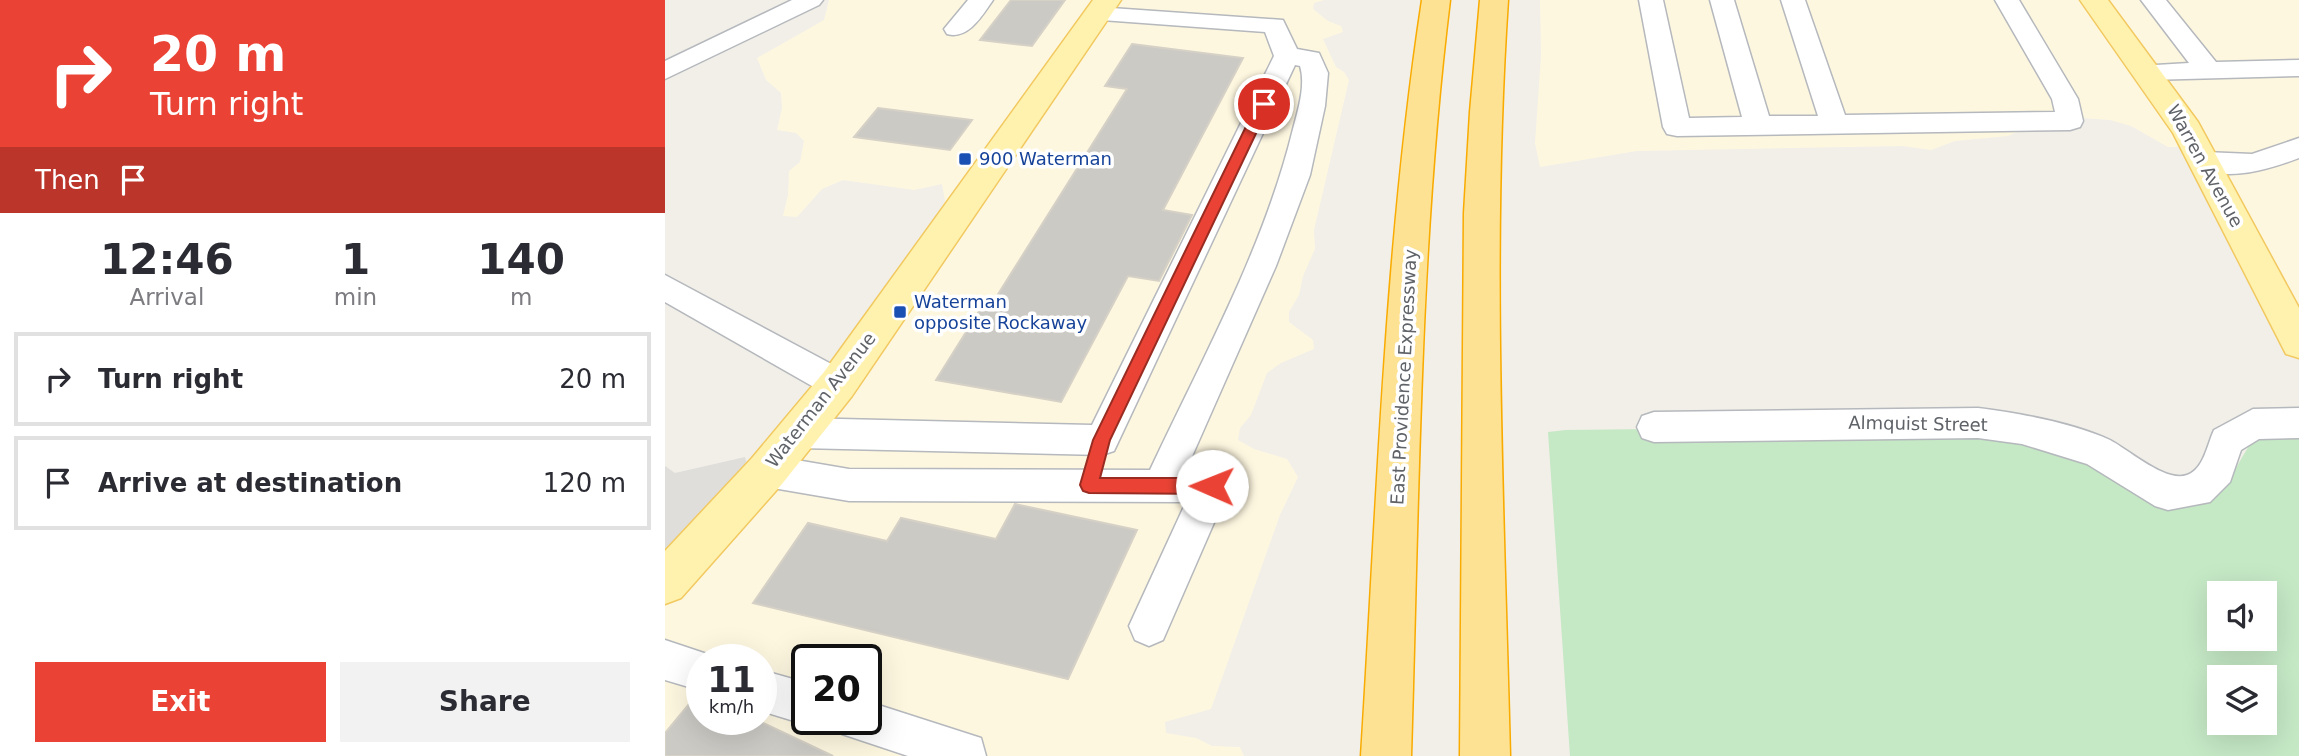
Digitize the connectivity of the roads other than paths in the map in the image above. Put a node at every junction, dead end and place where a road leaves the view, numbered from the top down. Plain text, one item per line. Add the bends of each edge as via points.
1 (811, 0) edge
2 (981, 0) edge
3 (1436, 0) edge
4 (1494, 0) edge
5 (1651, 0) edge
6 (1722, 0) edge
7 (1793, 0) edge
8 (2007, 0) edge
9 (2094, 0) edge
10 (2153, 0) edge
11 (1102, 7) edge
12 (956, 29) dead end
13 (1287, 56) junction
14 (2299, 68) edge
15 (665, 71) edge
16 (2209, 71) junction
17 (2148, 72) junction
18 (1835, 125) junction
19 (1758, 126) junction
20 (2299, 148) edge
21 (2205, 162) junction
22 (665, 286) edge
23 (2299, 343) edge
24 (838, 384) junction
25 (2299, 423) edge
26 (1654, 427) dead end
27 (799, 433) junction
28 (1102, 440) junction
29 (767, 471) junction
30 (1089, 485) junction
31 (1161, 485) junction
32 (665, 583) edge
33 (1149, 626) dead end
34 (882, 727) edge
35 (964, 756) edge
36 (1386, 756) edge
37 (1485, 756) edge

1 - 15 street
2 - 12 street
3 - 36 highway, East Providence Expressway via 1412,209
4 - 37 highway via 1481,213
5 - 19 street via 1677,127
6 - 19 street
7 - 18 street
8 - 18 street via 2065,99 2070,121
9 - 17 main road, Warren Avenue
10 - 16 street
11 - 13 street via 1274,25
11 - 24 main road, Waterman Avenue
13 - 28 street
13 - 31 street via 1310,59 1315,73 1296,175 1250,291
14 - 16 street
16 - 17 street
17 - 21 main road, Warren Avenue
18 - 19 street
20 - 21 street via 2253,164
21 - 23 main road, Warren Avenue
22 - 24 street
24 - 27 main road, Waterman Avenue
25 - 26 street, Almquist Street via 2253,424 2226,441 2217,471 2197,490 2168,494 2097,452 2022,429 1978,423
27 - 28 street
27 - 29 main road, Waterman Avenue
28 - 30 street
29 - 30 street via 849,485
29 - 32 main road, Waterman Avenue
30 - 31 street
31 - 33 street via 1212,486
34 - 35 street via 966,753

